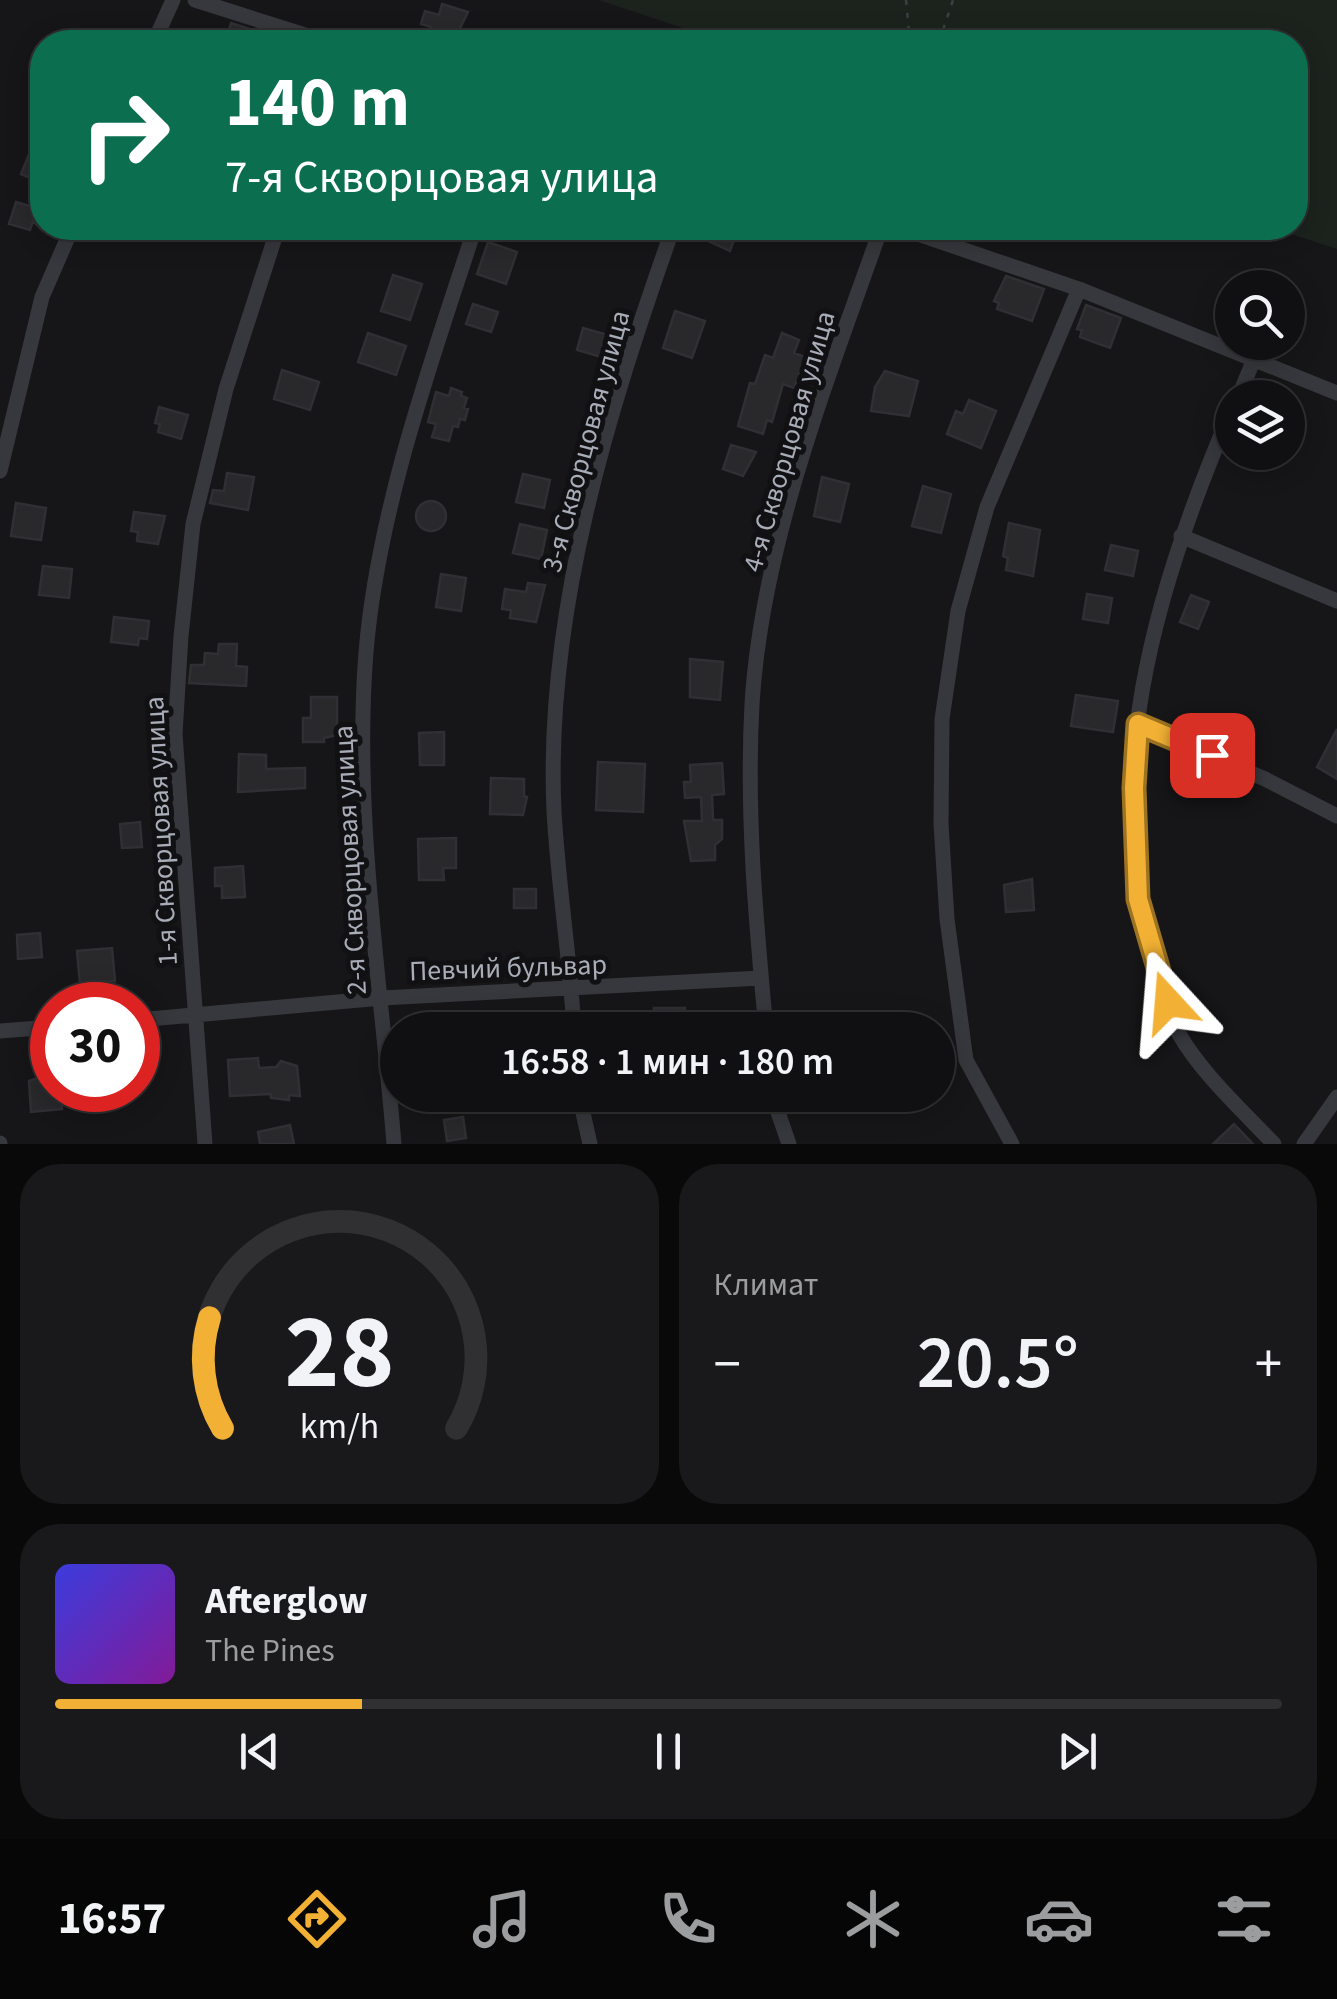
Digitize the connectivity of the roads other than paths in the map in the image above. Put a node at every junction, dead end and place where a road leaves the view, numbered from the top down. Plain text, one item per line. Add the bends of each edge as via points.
1 (173, 0) edge
2 (195, 0) edge
3 (159, 30) edge
4 (289, 30) edge
5 (67, 240) edge
6 (274, 240) edge
7 (472, 240) edge
8 (670, 240) edge
9 (877, 240) edge
10 (935, 240) edge
11 (1079, 289) junction
12 (1215, 343) edge
13 (1256, 360) edge
14 (1337, 393) edge
15 (1215, 451) edge
16 (0, 471) edge
17 (1181, 536) junction
18 (1337, 601) edge
19 (1138, 724) junction
20 (1337, 816) edge
21 (761, 978) junction
22 (572, 991) junction
23 (382, 998) junction
24 (573, 1012) edge
25 (764, 1012) edge
26 (195, 1015) junction
27 (160, 1018) edge
28 (30, 1029) edge
29 (0, 1031) edge
30 (1337, 1097) edge
31 (583, 1112) edge
32 (778, 1112) edge
33 (205, 1144) edge
34 (394, 1144) edge
35 (590, 1144) edge
36 (788, 1144) edge
37 (1012, 1144) edge
38 (1274, 1144) edge
39 (1304, 1144) edge

1 - 3 street
2 - 4 street
5 - 16 street via 42,297
6 - 26 street, 1-я Скворцовая улица via 226,389 198,505 181,636 175,734
7 - 23 street, 2-я Скворцовая улица via 414,411 366,651 364,783
8 - 22 street, 3-я Скворцовая улица via 606,436 560,671 554,809
9 - 21 street, 4-я Скворцовая улица via 778,544 752,700 748,843
10 - 11 street
11 - 12 street
11 - 37 street via 987,507 958,612 942,719 946,919 966,1060
13 - 14 street
15 - 17 street
17 - 18 street
17 - 19 street via 1142,680
19 - 20 street
19 - 38 street via 1137,881 1146,938 1179,1034
21 - 22 street, Певчий бульвар
21 - 25 street, 4-я Скворцовая улица
22 - 23 street, Певчий бульвар
22 - 24 street, 3-я Скворцовая улица
23 - 26 street, Певчий бульвар
23 - 34 street, 2-я Скворцовая улица
26 - 27 street, Певчий бульвар
26 - 33 street, 1-я Скворцовая улица
28 - 29 street
30 - 39 street
31 - 35 street
32 - 36 street

